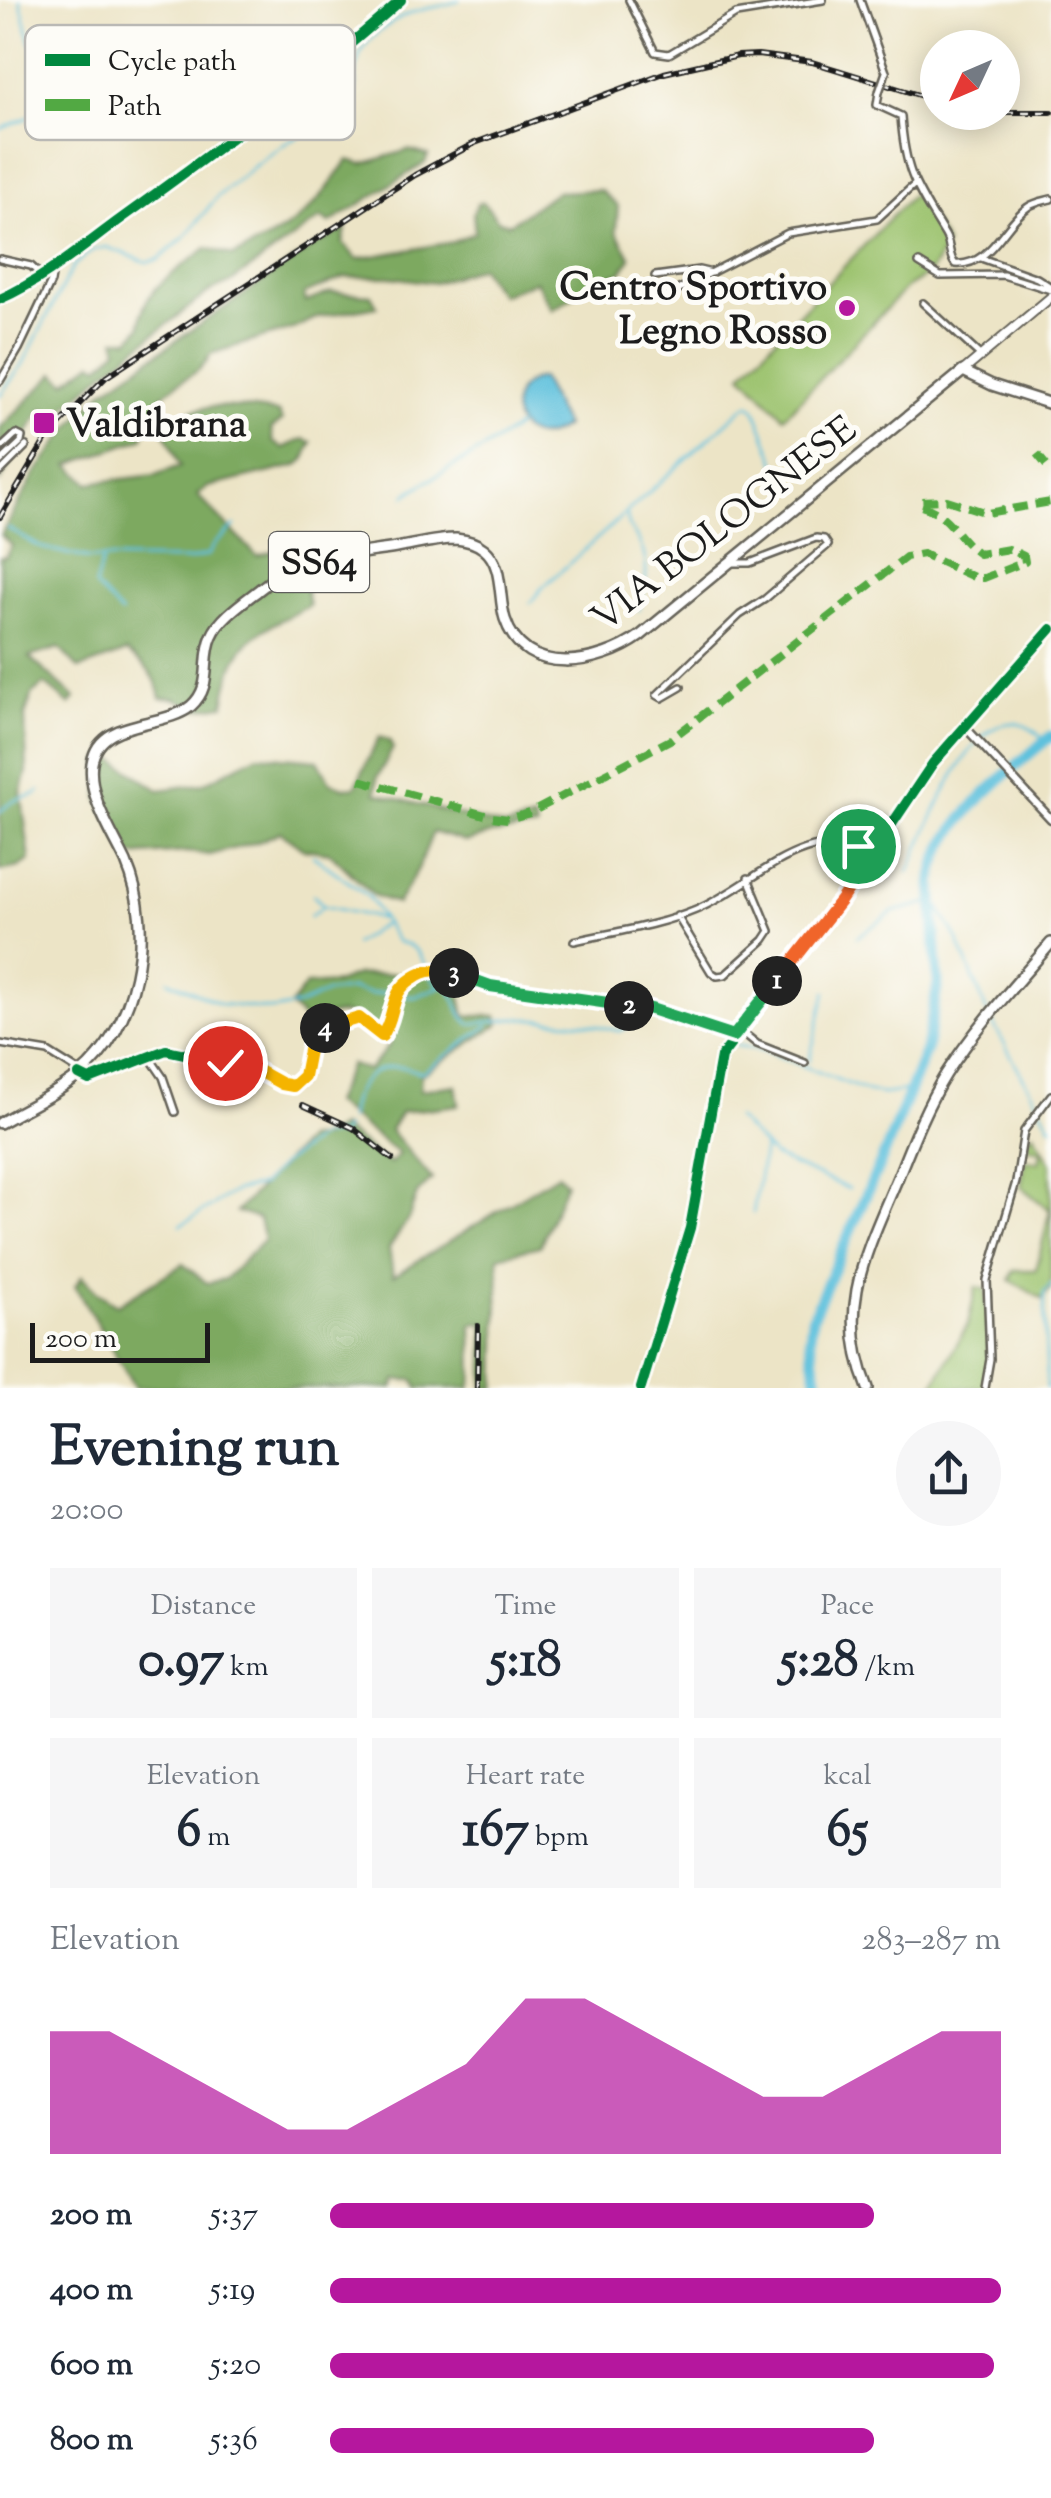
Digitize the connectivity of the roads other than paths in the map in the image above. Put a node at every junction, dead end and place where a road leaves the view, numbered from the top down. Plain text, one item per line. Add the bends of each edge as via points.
1 (402, 0) edge
2 (629, 0) edge
3 (823, 0) edge
4 (860, 0) edge
5 (355, 41) edge
6 (227, 140) edge
7 (914, 186) junction
8 (1051, 199) edge
9 (981, 258) junction
10 (0, 259) edge
11 (918, 263) dead end
12 (53, 270) junction
13 (712, 273) junction
14 (654, 276) dead end
15 (42, 277) junction
16 (1051, 291) edge
17 (0, 298) edge
18 (660, 298) dead end
19 (923, 303) dead end
20 (981, 356) junction
21 (964, 370) junction
22 (0, 381) edge
23 (1051, 404) edge
24 (26, 446) dead end
25 (0, 449) edge
26 (0, 462) edge
27 (0, 472) edge
28 (729, 564) junction
29 (1051, 629) edge
30 (681, 687) dead end
31 (965, 727) junction
32 (1051, 819) edge
33 (874, 850) junction
34 (748, 878) junction
35 (677, 916) junction
36 (574, 942) dead end
37 (1051, 943) edge
38 (737, 1033) junction
39 (0, 1044) edge
40 (148, 1055) junction
41 (805, 1063) dead end
42 (80, 1074) junction
43 (1051, 1095) edge
44 (176, 1112) dead end
45 (0, 1122) edge
46 (641, 1388) edge
47 (868, 1388) edge
48 (985, 1388) edge

1 - 5 street
2 - 3 street via 661,55 736,14
4 - 7 street, bridge via 886,72 877,105 901,116
6 - 12 street
7 - 9 street via 948,240 953,262
7 - 13 street via 877,219 800,228
8 - 9 street via 1027,207
9 - 16 street via 1038,278
10 - 15 street via 31,266
11 - 16 street via 940,276 1003,275
12 - 15 street
12 - 22 street
13 - 14 street
13 - 18 street
15 - 17 street
16 - 20 main road, VIA BOLOGNESE
19 - 20 street
20 - 21 main road, VIA BOLOGNESE
21 - 23 main road
21 - 28 main road, VIA BOLOGNESE / SS64
24 - 27 street
25 - 26 street via 16,434 22,437
28 - 30 street via 750,563 816,538 828,545 740,615 657,695
28 - 42 main road, VIA BOLOGNESE / SS64 via 631,642 582,661 545,658 516,638 504,615 495,564 486,550 463,540 308,564 258,591 212,634 204,687 192,705 113,734 92,760 96,794 136,889 142,936 120,1020
29 - 31 street
31 - 32 street
31 - 33 street
33 - 34 street via 846,844 812,848
33 - 38 street
34 - 35 street
34 - 35 street via 770,930 726,975 711,972
35 - 36 street
37 - 47 main road via 948,1071 859,1272 853,1328
38 - 40 street via 651,1009 490,986 429,970 397,991 382,1036 359,1018 316,1028 304,1076 293,1086 255,1069 177,1051
38 - 41 street
38 - 46 street via 718,1066 692,1216
39 - 42 street via 52,1054
40 - 42 street via 89,1080
40 - 44 street
42 - 45 main road, VIA BOLOGNESE / SS64
43 - 48 street via 1027,1126 988,1280

